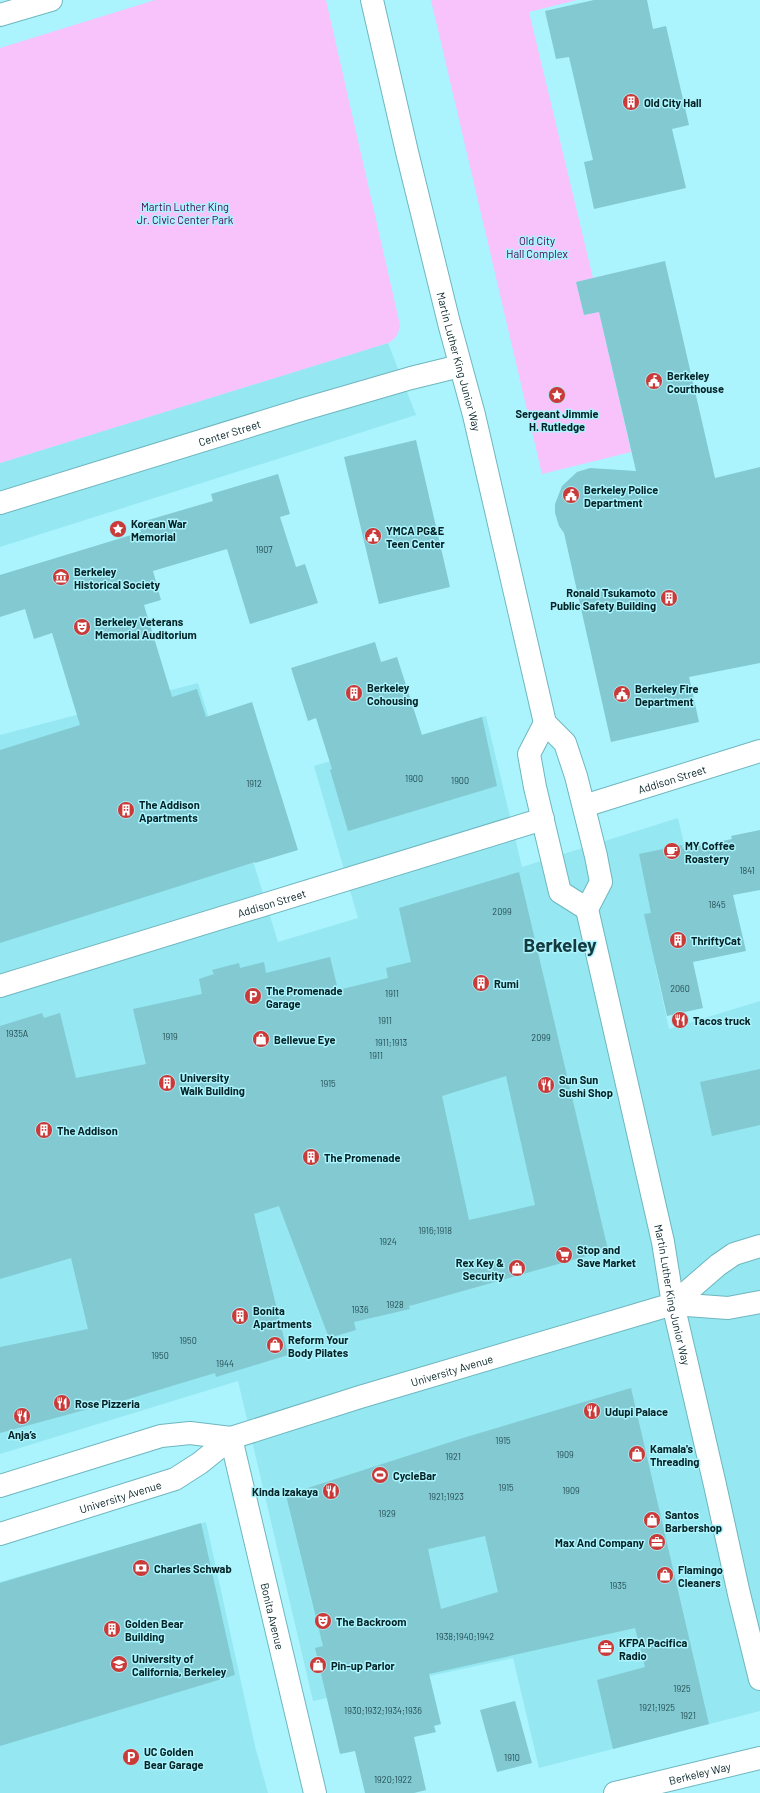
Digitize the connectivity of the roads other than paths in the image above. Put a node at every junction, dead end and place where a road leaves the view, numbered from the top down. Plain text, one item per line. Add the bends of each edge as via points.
1 (51, 0) edge
2 (372, 0) edge
3 (0, 15) edge
4 (460, 366) junction
5 (0, 503) edge
6 (545, 723) junction
7 (760, 750) edge
8 (584, 806) junction
9 (543, 819) junction
10 (587, 910) junction
11 (0, 986) edge
12 (760, 1246) edge
13 (760, 1302) edge
14 (673, 1304) junction
15 (231, 1438) junction
16 (0, 1486) edge
17 (0, 1534) edge
18 (760, 1679) edge
19 (760, 1758) edge
20 (313, 1783) edge
21 (615, 1793) edge

1 - 3 street
2 - 4 street, Martin Luther King Junior Way
4 - 5 street, Center Street via 301,410
4 - 6 street, Martin Luther King Junior Way via 474,415
6 - 8 street via 565,743
6 - 9 street via 529,754
7 - 8 street, Addison Street
8 - 10 street via 601,882
9 - 10 street via 560,892
9 - 11 street, Addison Street
10 - 14 street, Martin Luther King Junior Way via 663,1242
12 - 14 street, University Avenue via 734,1254 718,1264
13 - 14 street, University Avenue via 728,1308
14 - 15 street, University Avenue
14 - 18 street, Martin Luther King Junior Way via 738,1594
15 - 16 street, University Avenue via 190,1433 162,1436
15 - 17 street, University Avenue via 200,1464 175,1479
15 - 20 street, Bonita Avenue
19 - 21 street, Berkeley Way

